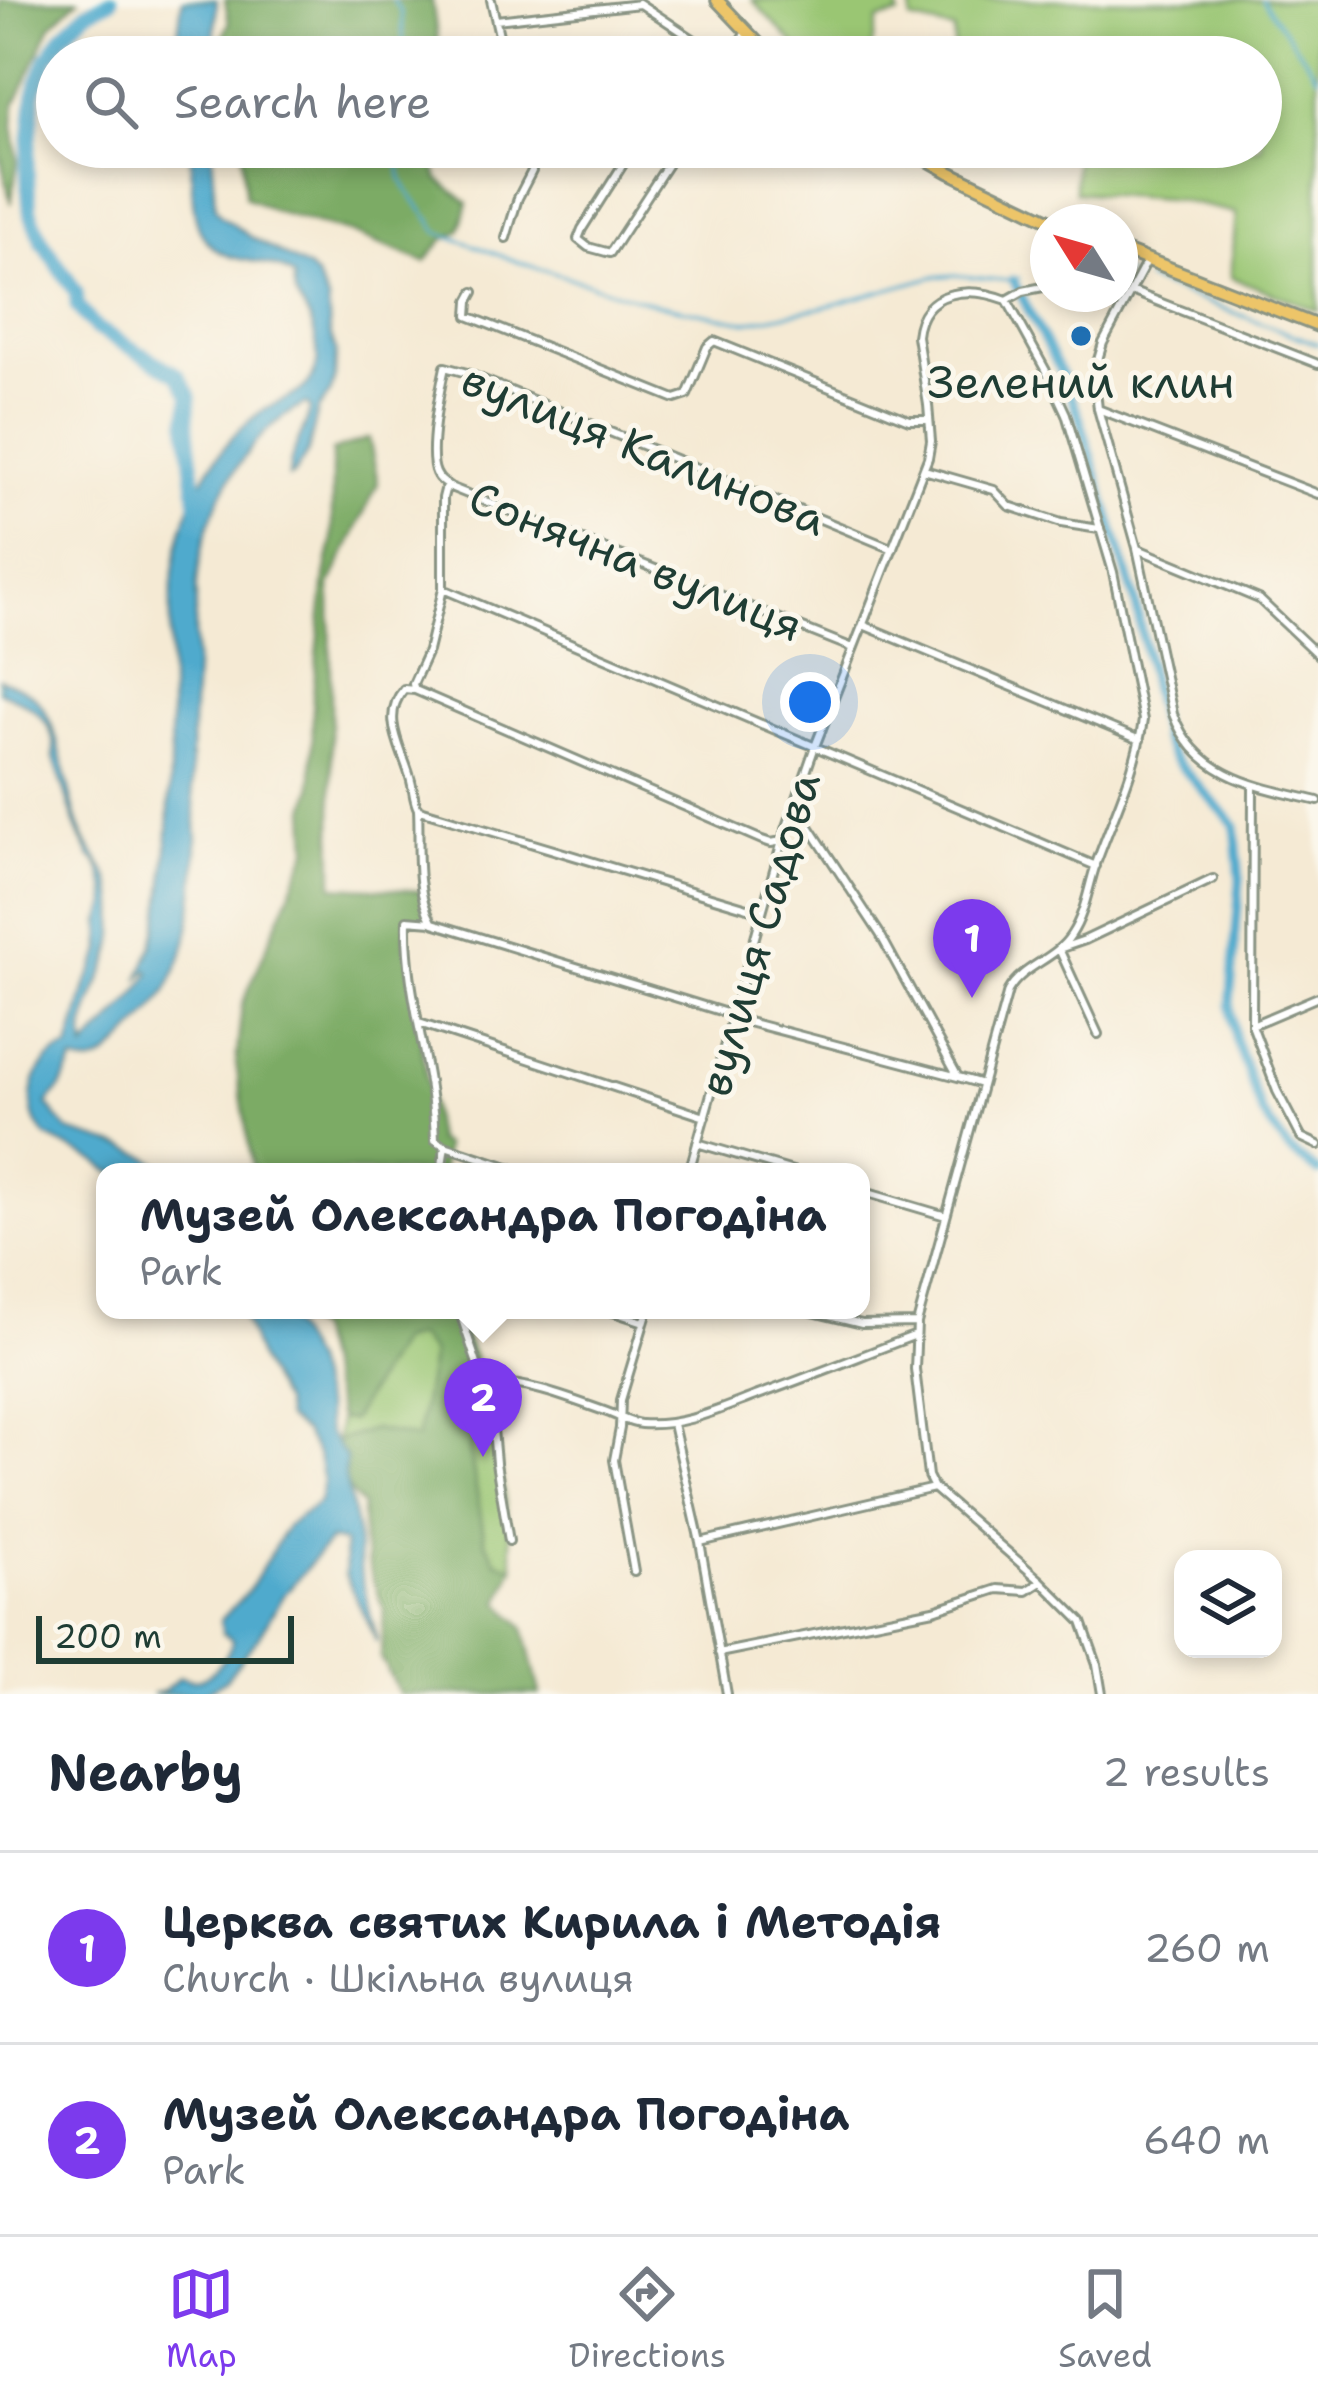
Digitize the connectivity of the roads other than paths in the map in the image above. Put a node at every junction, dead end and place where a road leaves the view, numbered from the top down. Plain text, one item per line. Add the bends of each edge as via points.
1 (490, 0) edge
2 (717, 0) edge
3 (637, 2) edge
4 (496, 20) junction
5 (746, 33) junction
6 (499, 36) edge
7 (688, 36) edge
8 (744, 36) edge
9 (749, 36) edge
10 (532, 168) edge
11 (621, 168) edge
12 (665, 168) edge
13 (942, 168) edge
14 (1030, 211) edge
15 (506, 238) dead end
16 (1138, 256) edge
17 (1148, 260) junction
18 (1138, 278) edge
19 (1030, 290) edge
20 (474, 292) dead end
21 (1138, 294) edge
22 (1010, 298) junction
23 (1120, 312) edge
24 (1318, 326) edge
25 (1318, 364) edge
26 (1098, 409) junction
27 (929, 420) junction
28 (925, 470) junction
29 (449, 487) junction
30 (1318, 494) edge
31 (1099, 529) junction
32 (1137, 548) junction
33 (892, 549) junction
34 (443, 589) junction
35 (863, 626) junction
36 (854, 649) junction
37 (1318, 655) edge
38 (415, 690) junction
39 (1140, 740) junction
40 (814, 748) junction
41 (1253, 786) junction
42 (1318, 802) edge
43 (795, 805) junction
44 (418, 809) junction
45 (782, 841) junction
46 (1096, 866) junction
47 (1213, 879) dead end
48 (761, 912) junction
49 (432, 922) junction
50 (1060, 949) junction
51 (1318, 998) edge
52 (733, 1017) junction
53 (419, 1023) junction
54 (1252, 1024) junction
55 (1098, 1034) dead end
56 (958, 1077) junction
57 (982, 1084) junction
58 (705, 1117) junction
59 (697, 1143) junction
60 (1318, 1145) edge
61 (445, 1146) junction
62 (442, 1163) edge
63 (496, 1163) edge
64 (691, 1163) edge
65 (765, 1163) edge
66 (870, 1194) edge
67 (946, 1216) junction
68 (462, 1319) edge
69 (635, 1319) edge
70 (645, 1319) edge
71 (841, 1319) edge
72 (644, 1322) junction
73 (917, 1323) junction
74 (916, 1335) junction
75 (489, 1384) junction
76 (621, 1417) junction
77 (673, 1424) junction
78 (934, 1488) junction
79 (509, 1541) dead end
80 (700, 1542) junction
81 (634, 1573) dead end
82 (1041, 1581) junction
83 (719, 1653) junction
84 (727, 1694) edge
85 (1102, 1694) edge

1 - 4 street
2 - 5 main road
3 - 4 street
3 - 7 street
4 - 6 street
5 - 8 street
5 - 9 main road
10 - 15 street
11 - 12 street via 582,229 578,239 588,248 610,253
13 - 14 main road
16 - 17 main road
17 - 18 street
17 - 24 main road
19 - 22 street
20 - 27 street via 468,316 676,399 691,391 714,341 909,420
21 - 25 street
22 - 27 street, вулиця Садова via 957,291 926,308 917,336
22 - 31 street via 1066,414
23 - 26 street via 1094,373
26 - 30 street
26 - 32 street
27 - 28 street, вулиця Садова
28 - 31 street via 994,490 1009,506
28 - 33 street, вулиця Садова
29 - 33 street, вулиця Калинова via 434,467 445,367
29 - 34 street, Сонячна вулиця
29 - 36 street, Сонячна вулиця
31 - 39 street via 1125,626
32 - 37 street via 1258,599
32 - 41 street via 1181,737 1201,758
33 - 35 street, вулиця Садова
34 - 38 street, Сонячна вулиця
34 - 40 street
35 - 36 street, вулиця Садова
35 - 39 street
36 - 40 street, вулиця Садова
38 - 44 street, Сонячна вулиця via 399,694 394,735
38 - 45 street via 762,840
39 - 46 street
40 - 43 street, вулиця Садова
40 - 46 street
41 - 42 street
41 - 54 street
43 - 45 street, вулиця Садова
43 - 56 street via 880,934
44 - 48 street
44 - 49 street via 422,891
45 - 48 street, вулиця Садова
46 - 50 street via 1080,918
47 - 50 street
48 - 52 street, вулиця Садова
49 - 52 street
49 - 53 street via 407,920
50 - 55 street
50 - 57 street via 1008,991
51 - 54 street
52 - 56 street
52 - 58 street, вулиця Садова
53 - 58 street
53 - 61 street via 436,1140
54 - 60 street via 1301,1137
56 - 57 street
57 - 67 street
58 - 59 street, вулиця Садова
59 - 64 street, вулиця Садова
59 - 65 street
61 - 62 street
61 - 63 street
66 - 67 street
67 - 73 street
68 - 75 street
69 - 72 street
70 - 72 street
71 - 73 street
72 - 76 street
73 - 74 street
74 - 77 street
74 - 78 street
75 - 76 street
75 - 79 street
76 - 77 street
76 - 81 street via 614,1460
77 - 80 street
78 - 80 street
78 - 82 street
80 - 83 street
82 - 83 street via 1028,1591 998,1589 934,1610
82 - 85 street via 1082,1622
83 - 84 street

